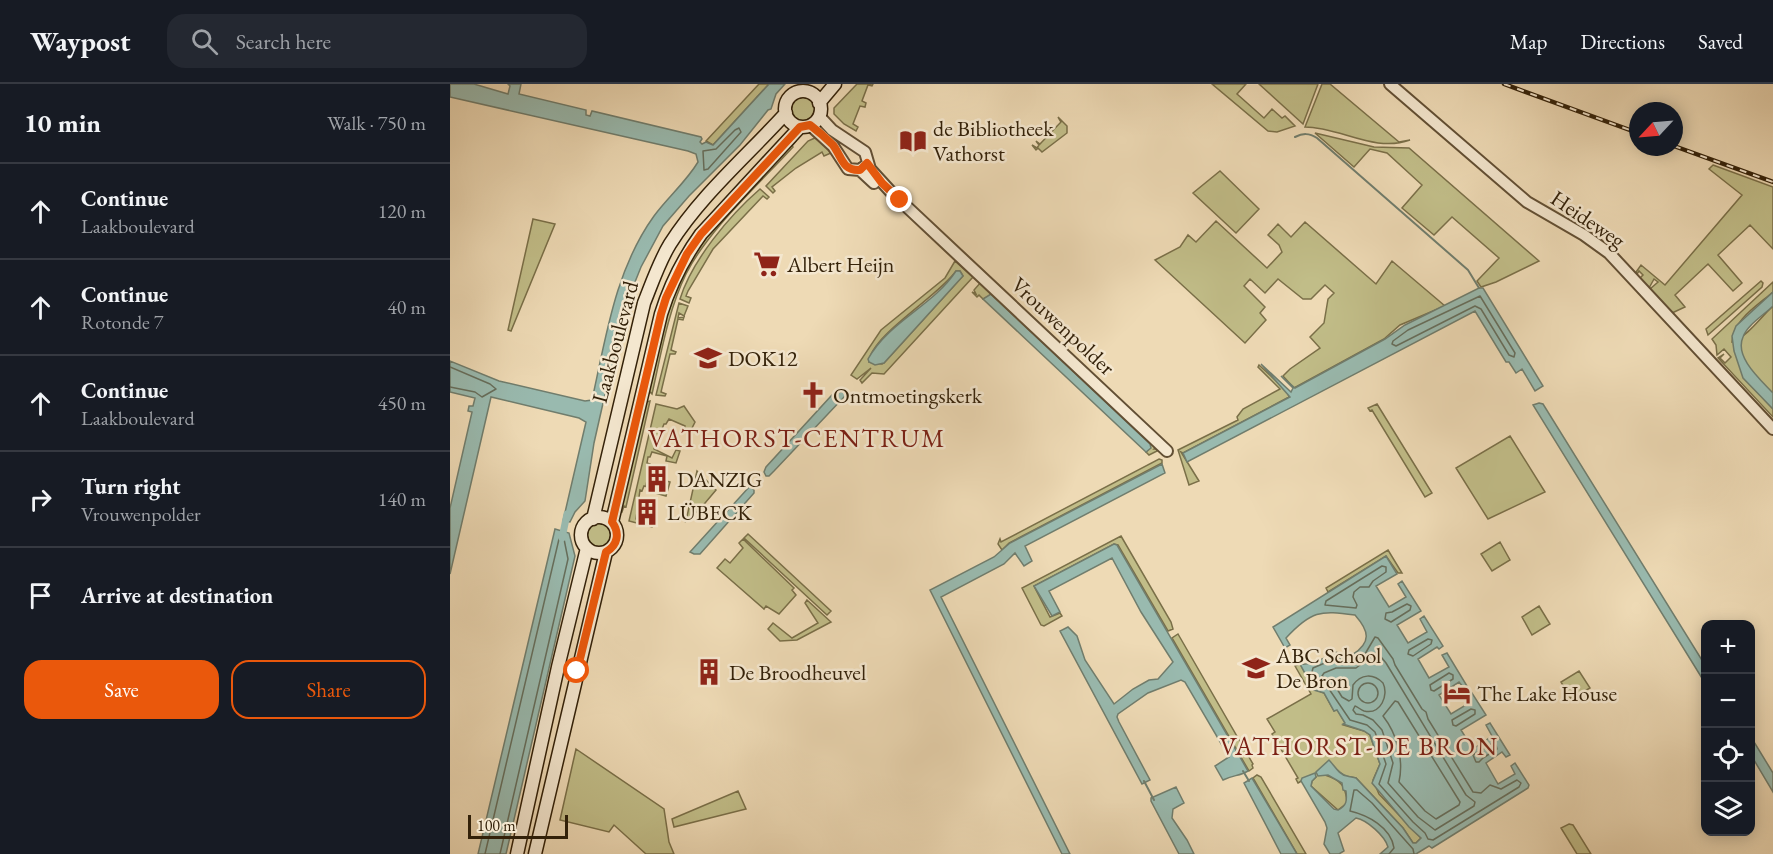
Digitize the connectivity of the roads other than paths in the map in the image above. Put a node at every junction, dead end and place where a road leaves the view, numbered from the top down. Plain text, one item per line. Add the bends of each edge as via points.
1 (835, 84) edge
2 (1390, 84) edge
3 (813, 88) edge
4 (786, 113) junction
5 (812, 117) junction
6 (843, 138) junction
7 (833, 146) junction
8 (863, 167) junction
9 (1773, 429) edge
10 (1167, 451) dead end
11 (593, 519) junction
12 (612, 522) junction
13 (587, 548) junction
14 (606, 552) junction
15 (517, 854) edge
16 (535, 854) edge

1 - 5 main road, Laakboulevard
2 - 9 street, Heideweg via 1527,202 1609,254
3 - 4 main road, Laakboulevard via 790,97
3 - 5 main road
4 - 5 main road via 790,121
4 - 11 main road, Laakboulevard via 685,222 655,275 644,303
5 - 6 street, Vrouwenpolder
5 - 7 street, Vrouwenpolder
5 - 12 main road, Laakboulevard via 701,234 687,254 661,314
6 - 7 street
6 - 8 street, Vrouwenpolder via 864,152
7 - 8 street, Vrouwenpolder via 845,166 852,170
8 - 10 street, Vrouwenpolder
11 - 12 main road
11 - 13 main road via 582,531
12 - 14 main road via 617,539
13 - 14 main road
13 - 15 main road
14 - 16 main road

